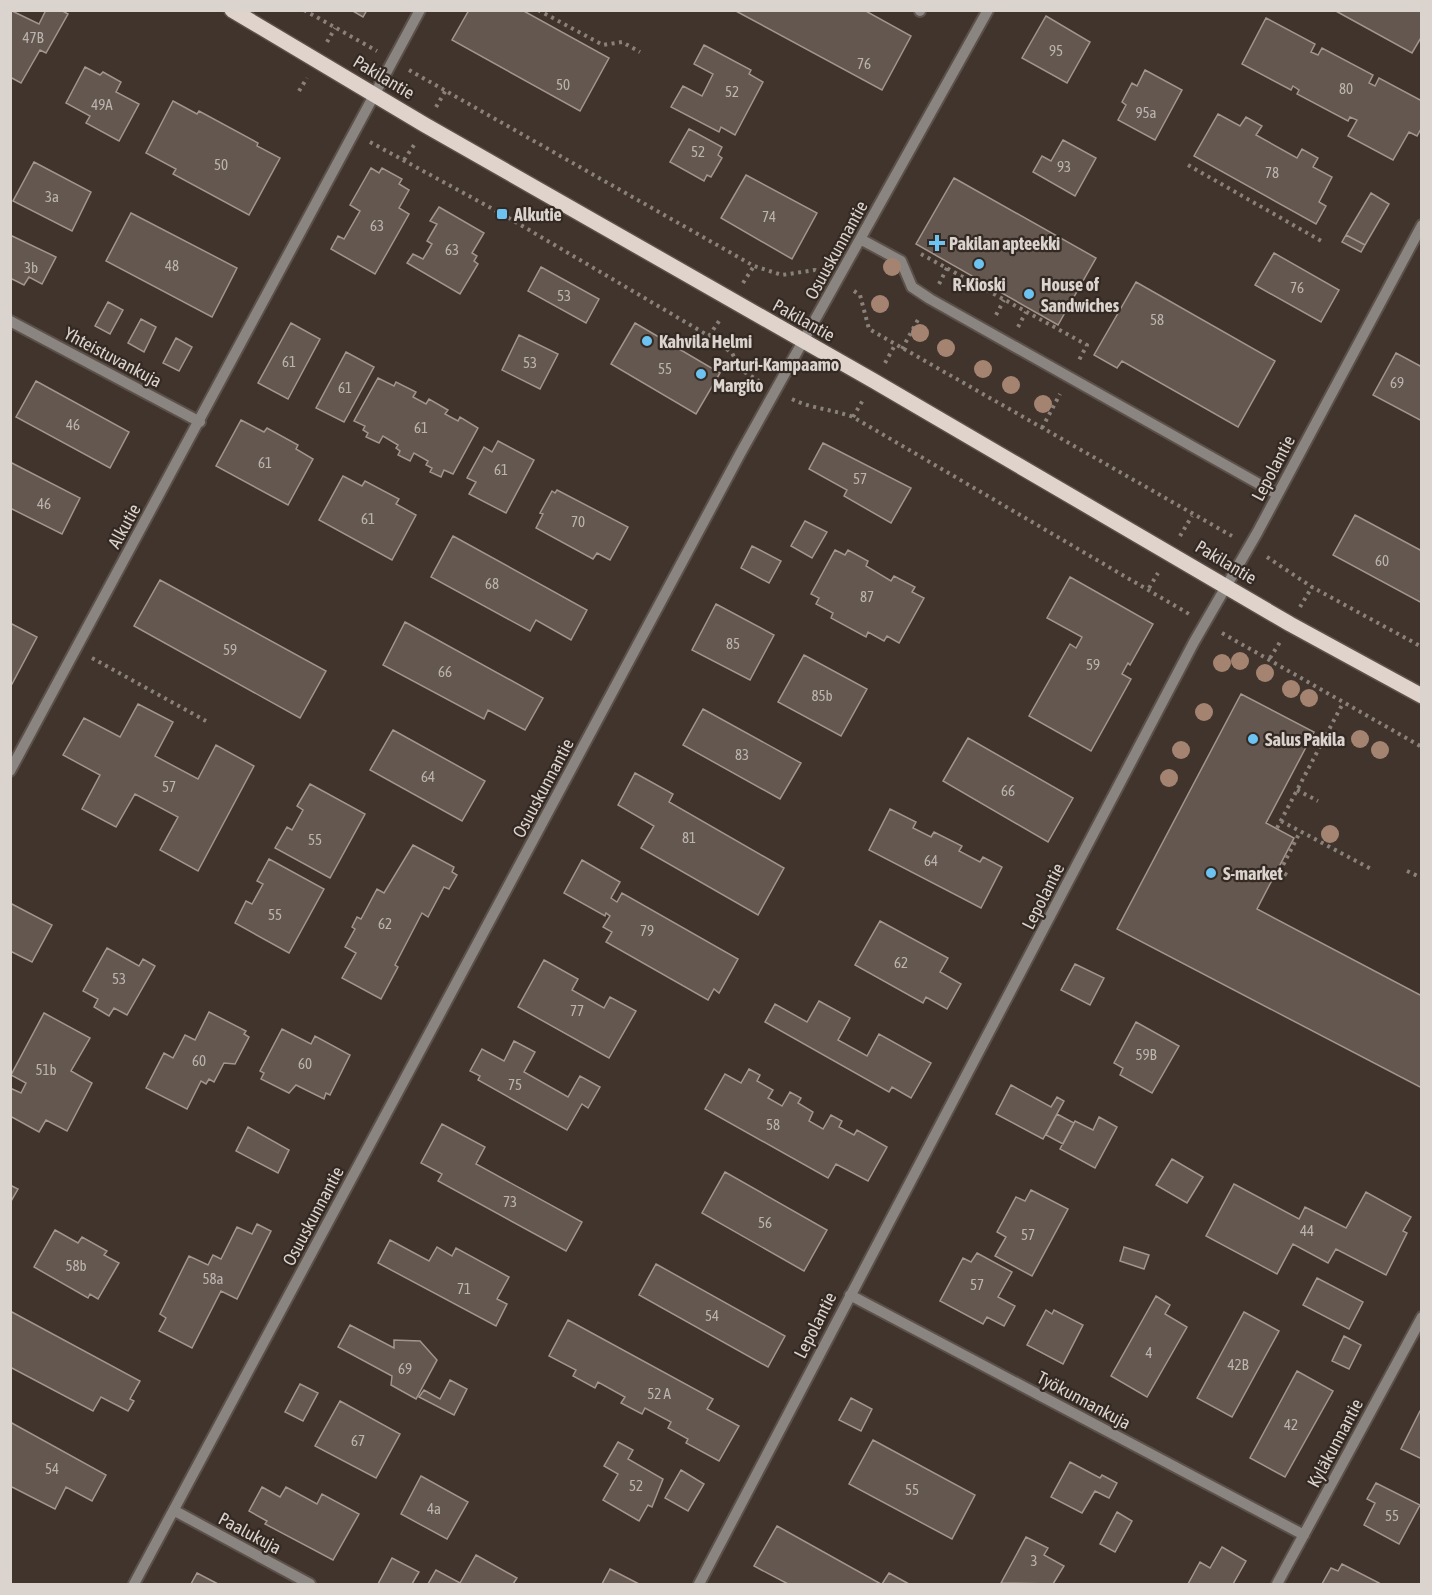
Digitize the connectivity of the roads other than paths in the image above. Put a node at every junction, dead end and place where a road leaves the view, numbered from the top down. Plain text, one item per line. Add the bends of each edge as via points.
1 (232, 10) edge
2 (420, 10) edge
3 (988, 10) edge
4 (374, 94) junction
5 (1422, 225) edge
6 (862, 240) junction
7 (10, 321) edge
8 (804, 342) junction
9 (200, 422) junction
10 (1277, 494) junction
11 (1226, 585) junction
12 (1422, 696) edge
13 (10, 771) edge
14 (850, 1295) junction
15 (1422, 1317) edge
16 (175, 1510) junction
17 (1304, 1535) junction
18 (134, 1584) edge
19 (310, 1584) edge
20 (699, 1584) edge
21 (1277, 1584) edge

1 - 4 main road, Pakilantie
2 - 4 street, Alkutie
3 - 6 street, Osuuskunnantie
4 - 8 main road, Pakilantie
4 - 9 street, Alkutie
5 - 10 street, Lepolantie
6 - 8 street, Osuuskunnantie
6 - 10 street via 901,261 912,287
7 - 9 street, Yhteistuvankuja
8 - 11 main road, Pakilantie
8 - 16 street, Osuuskunnantie
9 - 13 street, Alkutie
10 - 11 street, Lepolantie
11 - 12 main road, Pakilantie
11 - 14 street, Lepolantie
14 - 17 street, Työkunnankuja
14 - 20 street, Lepolantie
15 - 17 street, Kyläkunnantie
16 - 18 street, Osuuskunnantie
16 - 19 street, Paalukuja
17 - 21 street, Kyläkunnantie

